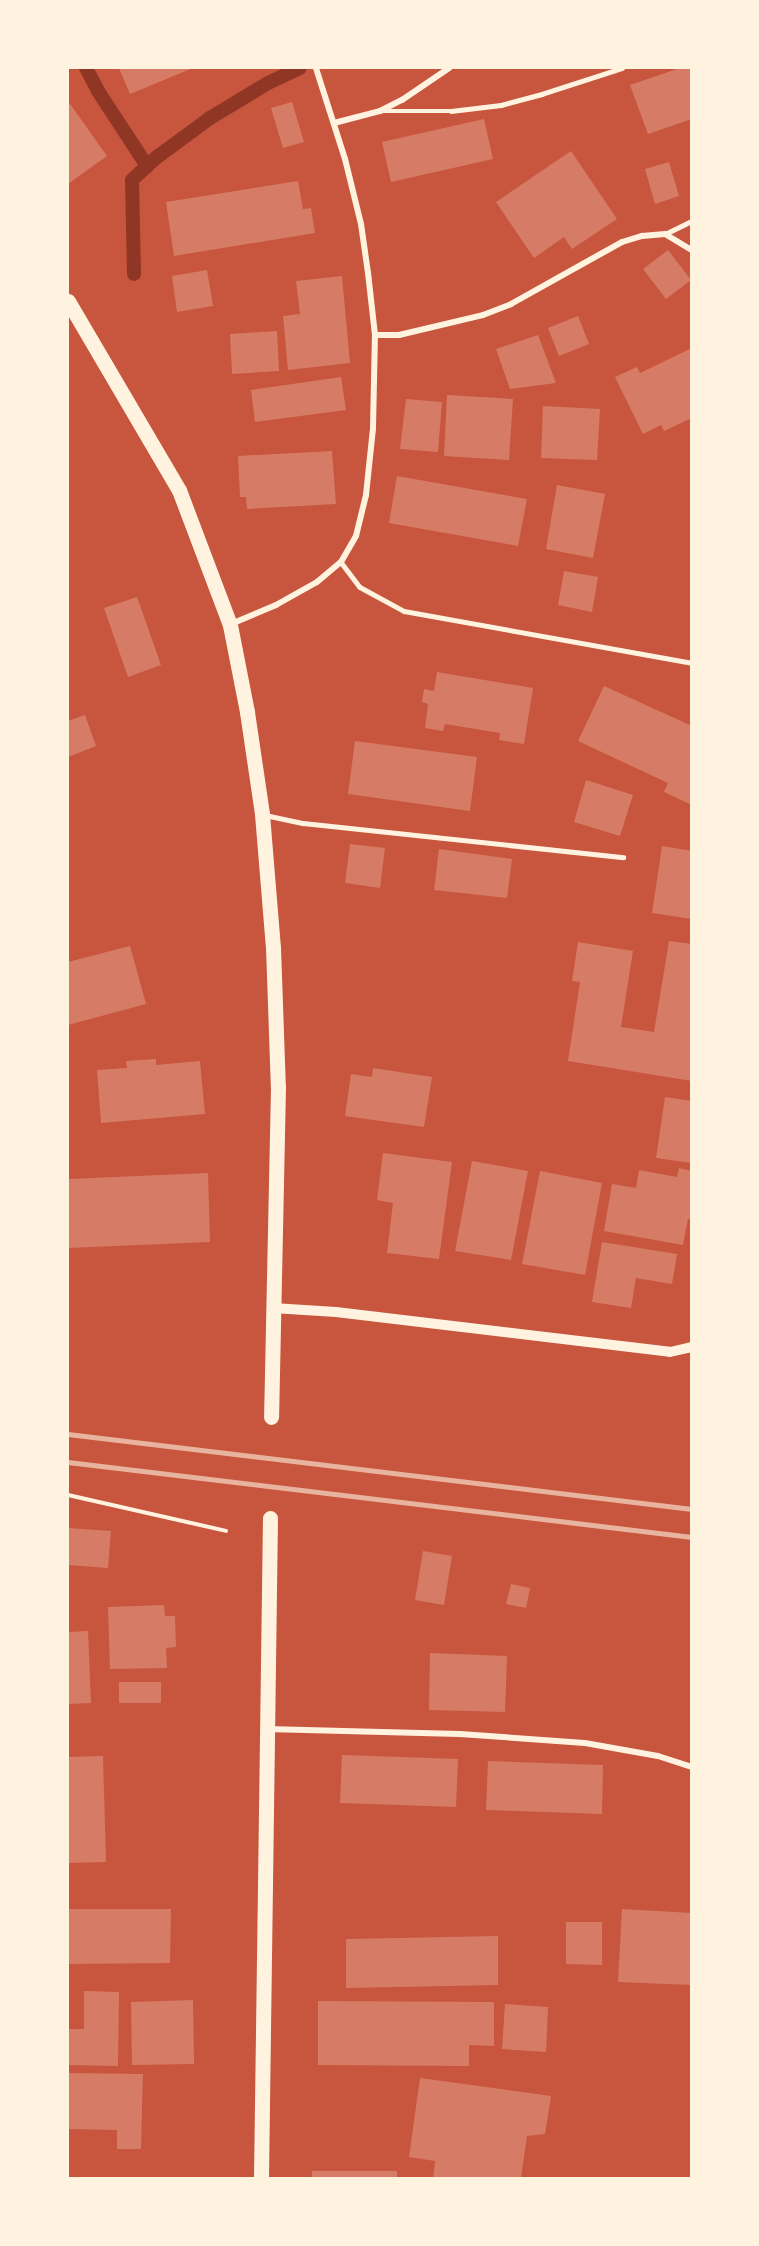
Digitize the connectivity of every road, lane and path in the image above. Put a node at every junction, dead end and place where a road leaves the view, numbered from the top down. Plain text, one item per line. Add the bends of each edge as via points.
1 (316, 68) edge
2 (449, 68) edge
3 (622, 68) edge
4 (380, 111) junction
5 (334, 123) junction
6 (692, 221) edge
7 (665, 234) junction
8 (692, 250) edge
9 (68, 301) edge
10 (375, 335) junction
11 (341, 562) junction
12 (230, 625) junction
13 (692, 663) edge
14 (262, 814) junction
15 (623, 857) dead end
16 (273, 1308) junction
17 (692, 1347) edge
18 (271, 1417) dead end
19 (68, 1495) edge
20 (270, 1518) dead end
21 (226, 1531) dead end
22 (266, 1729) junction
23 (692, 1767) edge
24 (261, 2178) edge

1 - 5 street
2 - 4 street
3 - 4 lane via 501,105 451,111
4 - 5 street
5 - 10 street via 361,224
6 - 7 lane
7 - 8 street
7 - 10 street via 622,242 519,300 483,315 421,331
9 - 12 main road via 179,490
10 - 11 street via 373,428 366,495 356,536
11 - 12 street via 300,592
11 - 13 lane via 360,587 404,611
12 - 14 main road
14 - 15 lane via 303,823
14 - 16 main road via 273,947 278,1087
16 - 17 street via 670,1352
16 - 18 main road
19 - 21 path
20 - 22 main road
22 - 23 street via 460,1734 585,1743 658,1755
22 - 24 main road

